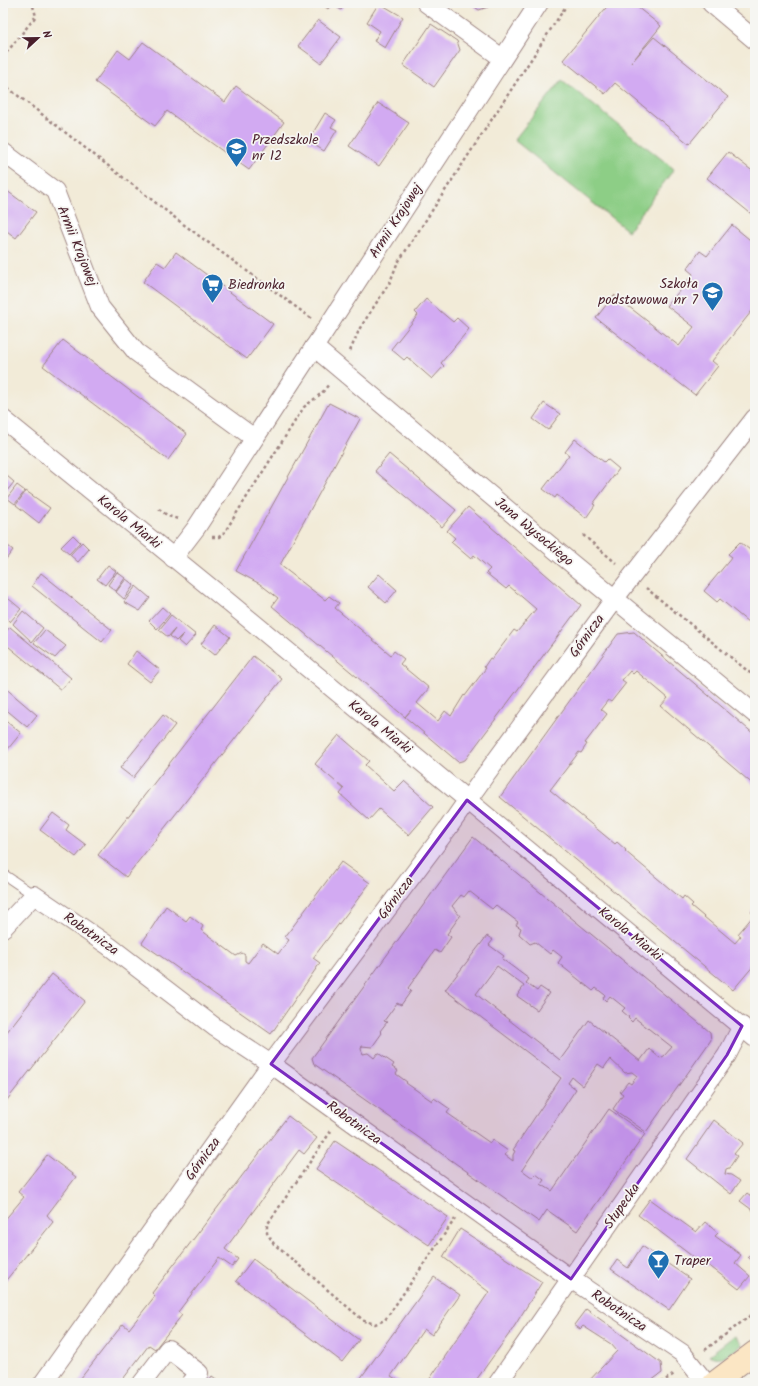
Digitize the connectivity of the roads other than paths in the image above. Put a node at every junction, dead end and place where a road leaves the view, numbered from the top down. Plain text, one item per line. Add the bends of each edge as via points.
1 (426, 3) edge
2 (538, 3) edge
3 (711, 3) edge
4 (755, 40) edge
5 (502, 58) junction
6 (3, 152) edge
7 (314, 347) junction
8 (755, 418) edge
9 (3, 419) edge
10 (254, 438) junction
11 (173, 558) junction
12 (615, 598) junction
13 (755, 714) edge
14 (467, 800) junction
15 (3, 874) edge
16 (34, 895) junction
17 (3, 928) edge
18 (742, 1026) junction
19 (755, 1038) edge
20 (271, 1064) junction
21 (570, 1279) junction
22 (755, 1352) edge
23 (43, 1383) edge
24 (142, 1383) edge
25 (191, 1383) edge
26 (498, 1383) edge
27 (706, 1383) edge
28 (714, 1383) edge

1 - 5 street
2 - 5 street, Armii Krajowej
3 - 4 street
5 - 7 street, Armii Krajowej
6 - 10 street, Armii Krajowej via 55,191 100,307 136,352
7 - 10 street, Armii Krajowej
7 - 12 street, Jana Wysockiego
8 - 12 street, Górnicza
9 - 11 street, Karola Miarki
10 - 11 street, Armii Krajowej via 196,528
11 - 14 street, Karola Miarki
12 - 13 street, Jana Wysockiego
12 - 14 street, Górnicza
14 - 18 street, Karola Miarki
14 - 20 street, Górnicza
15 - 16 lane
16 - 17 street
16 - 20 street, Robotnicza via 109,946 216,1028
18 - 19 street, Karola Miarki
18 - 21 street, Słupecka via 727,1055
20 - 21 street, Robotnicza
20 - 23 street, Górnicza
21 - 26 street, Słupecka
21 - 27 street, Robotnicza via 682,1353
22 - 28 main road
24 - 25 street via 168,1349 198,1373

